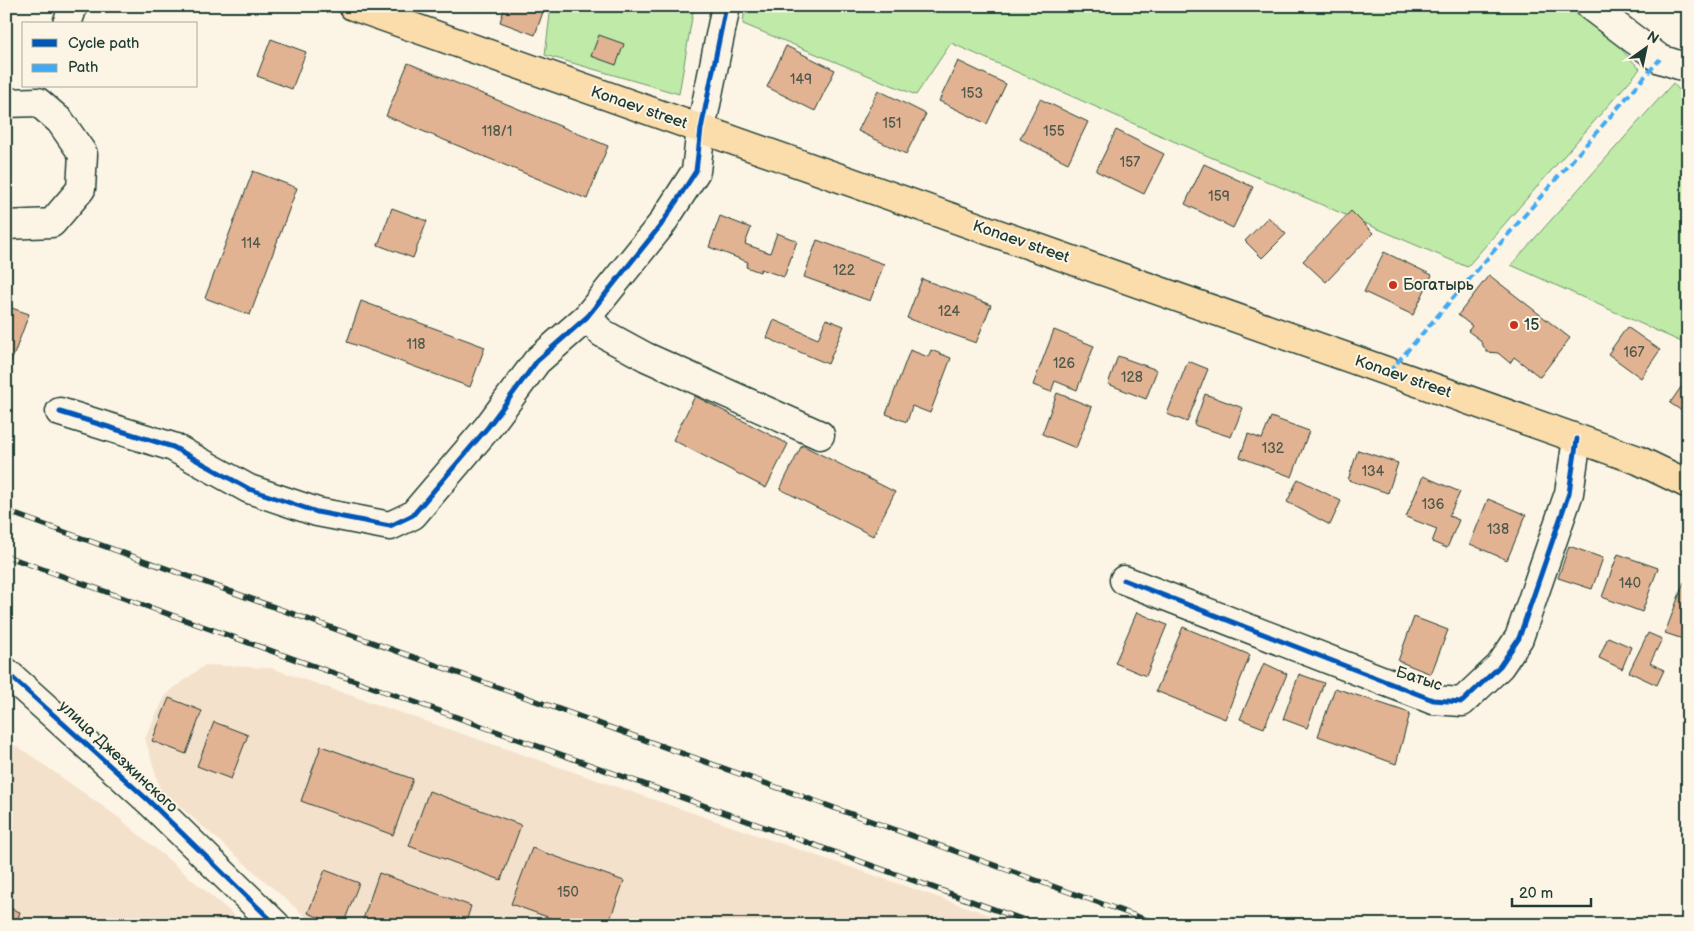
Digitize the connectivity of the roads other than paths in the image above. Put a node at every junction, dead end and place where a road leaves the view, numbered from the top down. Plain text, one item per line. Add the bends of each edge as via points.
1 (73, 6) edge
2 (352, 6) edge
3 (726, 6) edge
4 (1590, 6) edge
5 (68, 22) edge
6 (1688, 68) edge
7 (41, 94) edge
8 (6, 103) edge
9 (702, 129) junction
10 (6, 225) edge
11 (587, 317) junction
12 (60, 412) dead end
13 (820, 435) dead end
14 (1577, 439) junction
15 (1688, 484) edge
16 (1124, 580) dead end
17 (6, 672) edge
18 (276, 925) edge

1 - 5 street
2 - 9 main road, Konaev street
3 - 9 street
4 - 6 street via 1660,60
7 - 8 street
7 - 10 street via 83,154 81,188 52,223
9 - 11 street via 696,171 661,225
9 - 14 main road, Konaev street
11 - 12 street via 537,361 488,426 413,515 390,526 317,512 249,489 173,448
11 - 13 street via 602,333 646,357
14 - 15 main road, Konaev street via 1638,460
14 - 16 street, Батыс via 1569,493 1519,638 1500,666 1462,702 1433,700
17 - 18 street, улица Джезжинского via 149,802

